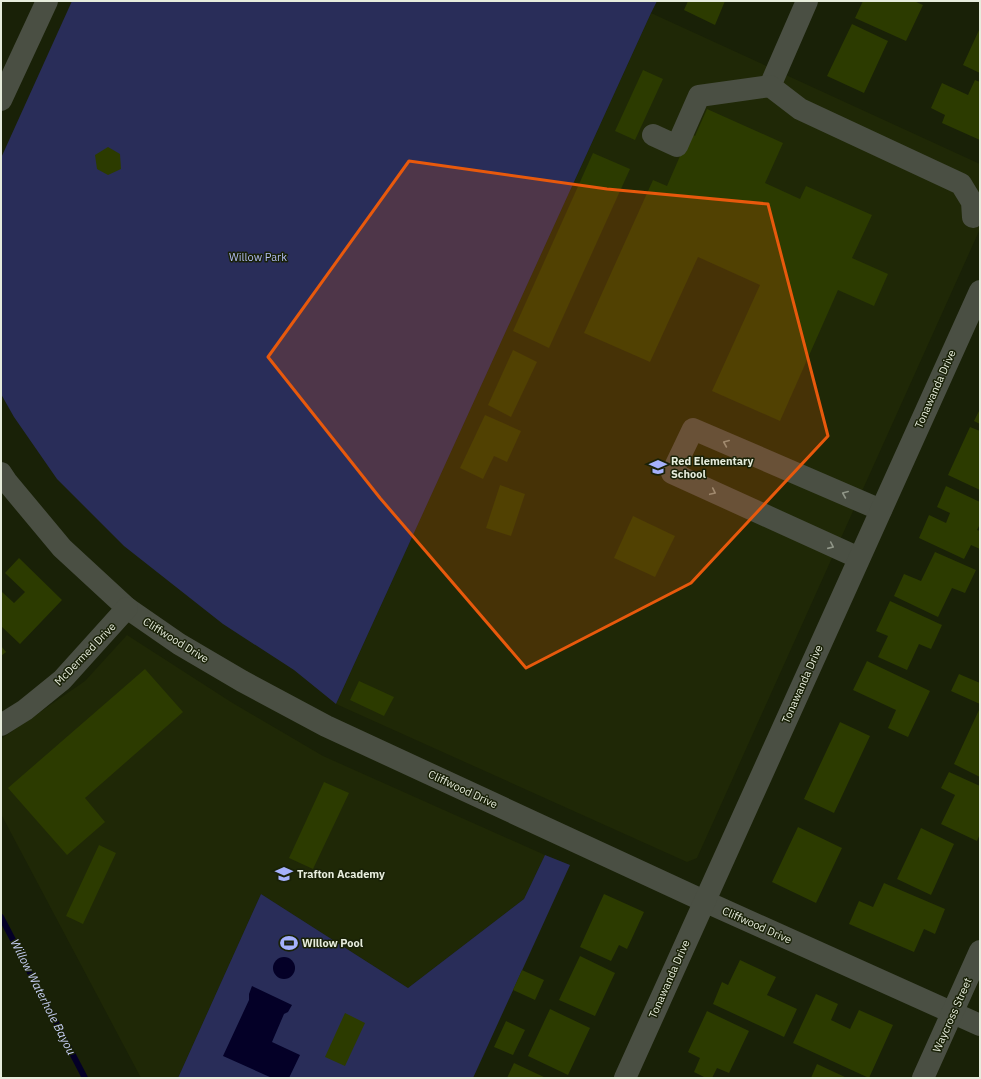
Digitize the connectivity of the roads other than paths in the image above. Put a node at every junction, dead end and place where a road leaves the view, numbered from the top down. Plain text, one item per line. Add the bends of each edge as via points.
1 (47, 1) edge
2 (807, 1) edge
3 (770, 86) junction
4 (1, 100) edge
5 (653, 135) dead end
6 (973, 217) dead end
7 (980, 291) edge
8 (1, 473) edge
9 (881, 510) junction
10 (859, 558) junction
11 (127, 608) junction
12 (1, 725) edge
13 (704, 901) junction
14 (980, 951) edge
15 (953, 1012) junction
16 (980, 1025) edge
17 (625, 1078) edge
18 (923, 1078) edge

1 - 4 street
2 - 3 street
3 - 5 street via 699,96 677,146
3 - 6 street via 800,108 961,184 972,202
7 - 9 street, Tonawanda Drive
8 - 11 street, Cliffwood Drive via 62,548
9 - 10 street, Tonawanda Drive
9 -> 10 street via 693,429 672,474
10 - 13 street, Tonawanda Drive
11 - 12 street, McDermed Drive via 62,680 25,710
11 - 13 street, Cliffwood Drive via 179,644 326,726
13 - 15 street, Cliffwood Drive
13 - 17 street, Tonawanda Drive
14 - 15 street, Waycross Street
15 - 16 street, Cliffwood Drive
15 - 18 street, Waycross Street

